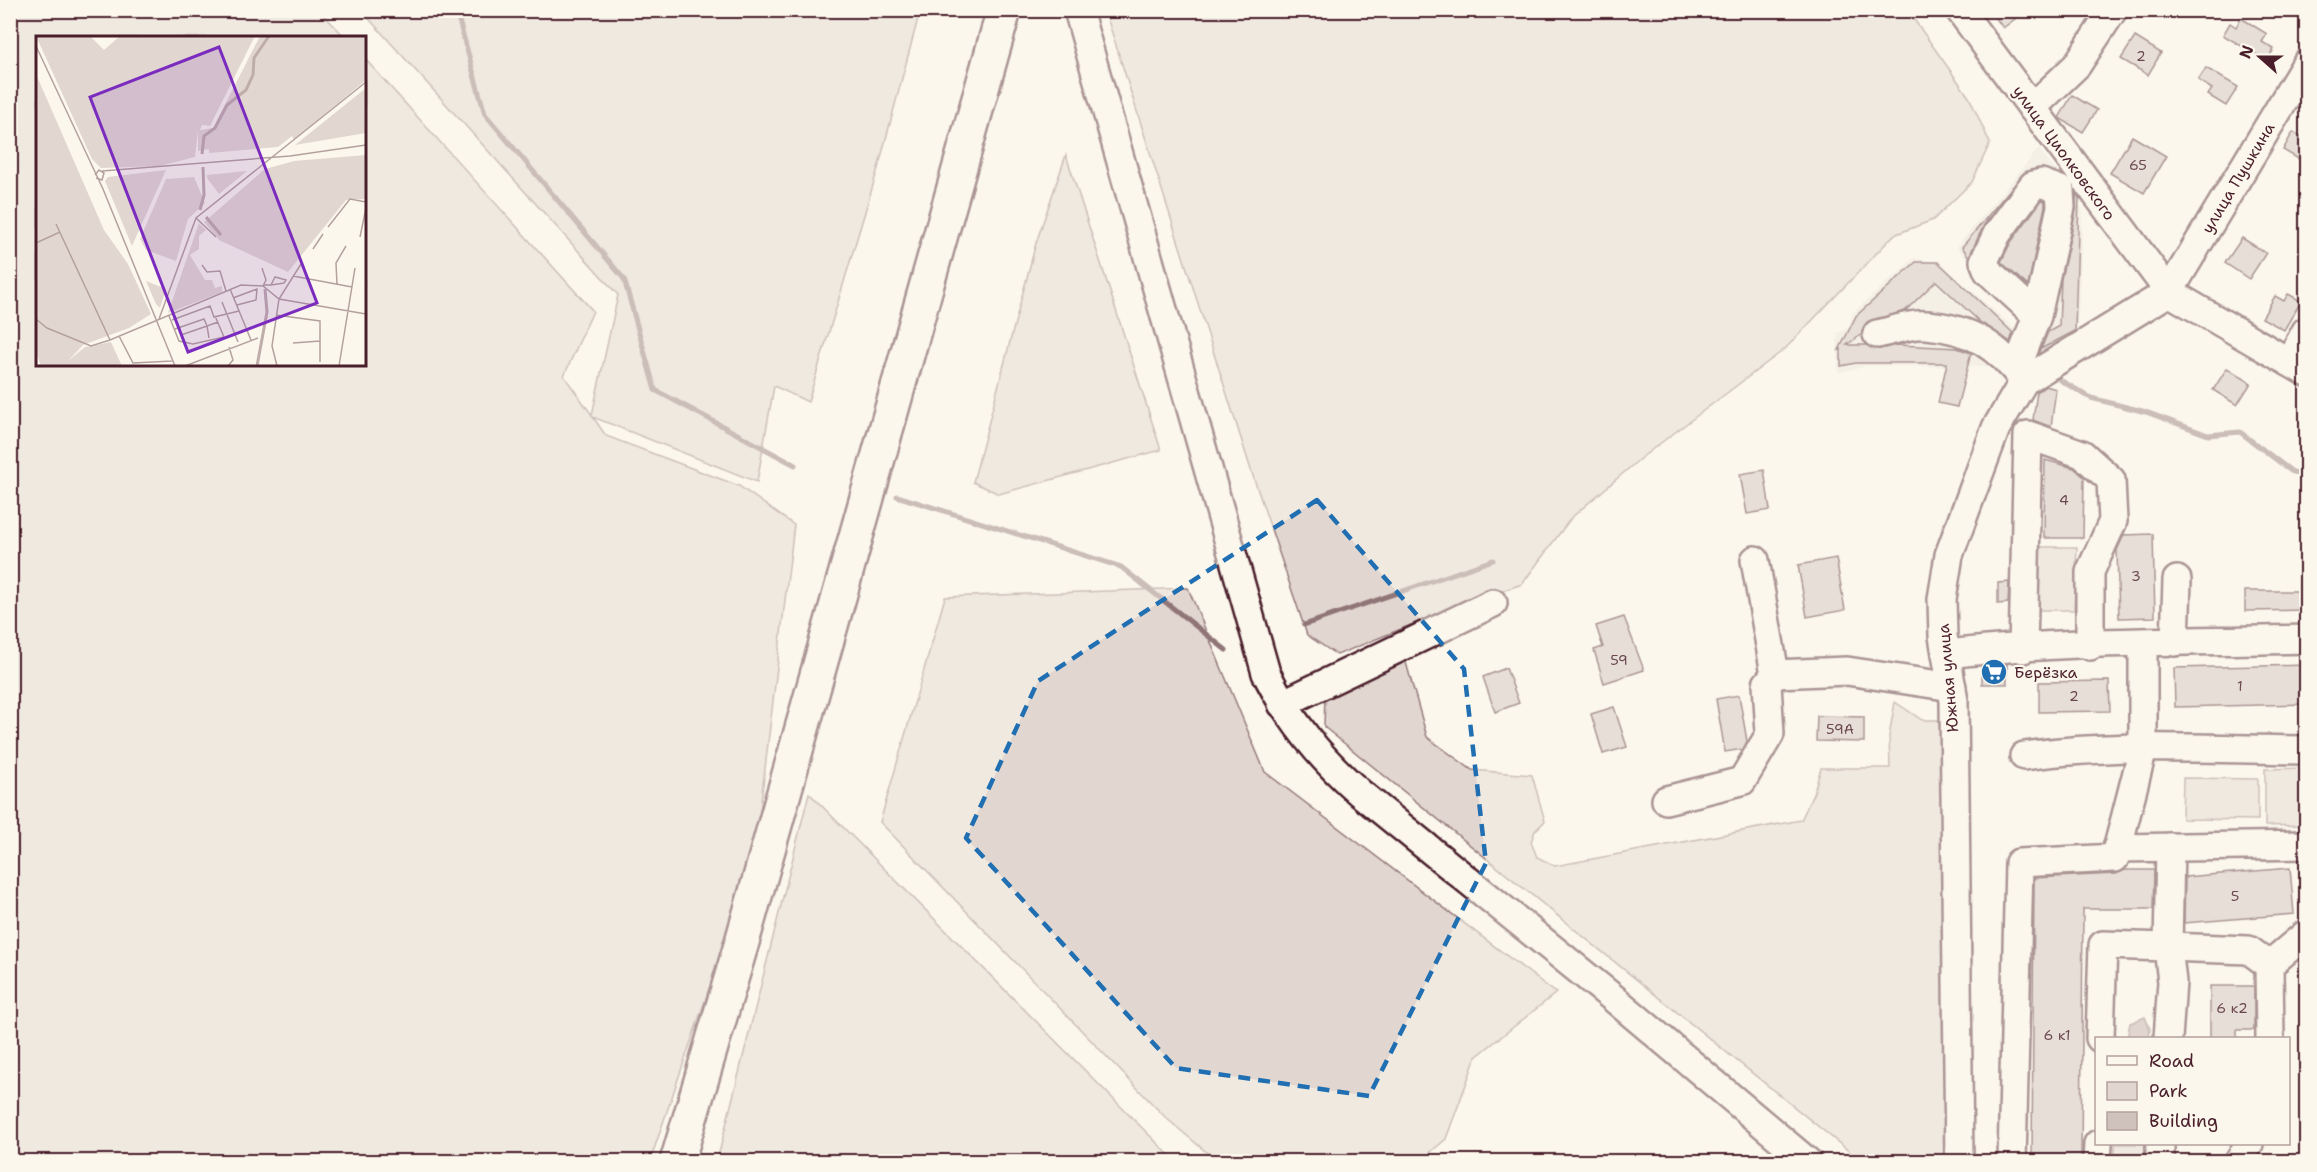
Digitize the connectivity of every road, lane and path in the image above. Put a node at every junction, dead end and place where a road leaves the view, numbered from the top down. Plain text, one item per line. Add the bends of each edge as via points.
1 (1004, 10) edge
2 (1078, 10) edge
3 (2113, 10) edge
4 (1961, 12) edge
5 (2307, 64) edge
6 (2032, 108) junction
7 (2169, 292) junction
8 (2037, 316) dead end
9 (2307, 331) edge
10 (1877, 334) dead end
11 (2298, 367) edge
12 (2020, 376) junction
13 (1755, 560) dead end
14 (2177, 579) dead end
15 (1493, 603) dead end
16 (2307, 639) edge
17 (2175, 642) junction
18 (2143, 643) junction
19 (2090, 646) junction
20 (2023, 649) junction
21 (1947, 654) junction
22 (1775, 674) junction
23 (1952, 687) junction
24 (1282, 704) junction
25 (2143, 749) junction
26 (2307, 750) edge
27 (2025, 756) dead end
28 (1666, 800) dead end
29 (2307, 845) edge
30 (2170, 847) junction
31 (2117, 848) junction
32 (2307, 934) edge
33 (2168, 947) junction
34 (2269, 965) junction
35 (2100, 1037) edge
36 (2168, 1037) edge
37 (2270, 1037) edge
38 (689, 1129) junction
39 (2098, 1145) edge
40 (2160, 1145) edge
41 (2248, 1145) edge
42 (677, 1161) edge
43 (682, 1161) edge
44 (1808, 1161) edge
45 (1959, 1161) edge
46 (2012, 1161) edge
47 (2097, 1161) edge
48 (2160, 1161) edge
49 (2238, 1161) edge

1 - 38 main road
2 - 24 street via 1263,663
3 - 6 street via 2077,65
4 - 6 street, улица Циолковского
5 - 7 street, улица Пушкина
6 - 7 street, улица Циолковского
7 - 11 street
7 - 12 street, Южная улица
8 - 12 street
9 - 11 street
10 - 12 street via 1925,324 1980,338 2006,358
12 - 21 street, Южная улица via 1996,428 1949,555 1942,599
13 - 22 street
14 - 17 street
15 - 24 street
16 - 17 street
17 - 18 street
18 - 19 street
18 - 25 street
19 - 20 street
19 - 20 street via 2090,572 2113,522 2110,480 2082,454 2028,435
20 - 21 street
21 - 23 street, Южная улица
22 - 23 street via 1847,671
22 - 28 street via 1767,684 1770,734 1742,781
23 - 45 street, Южная улица
24 - 44 street via 1328,765 1360,794
25 - 26 street
25 - 27 street
25 - 31 street
29 - 30 street
30 - 31 street
30 - 33 street
31 - 46 street via 2115,858 2019,863
32 - 34 street
33 - 34 street via 2249,950
33 - 35 street via 2103,945
33 - 36 street via 2172,982
34 - 37 street
38 - 42 main road
38 - 43 main road
39 - 47 street
40 - 48 street
41 - 49 street

